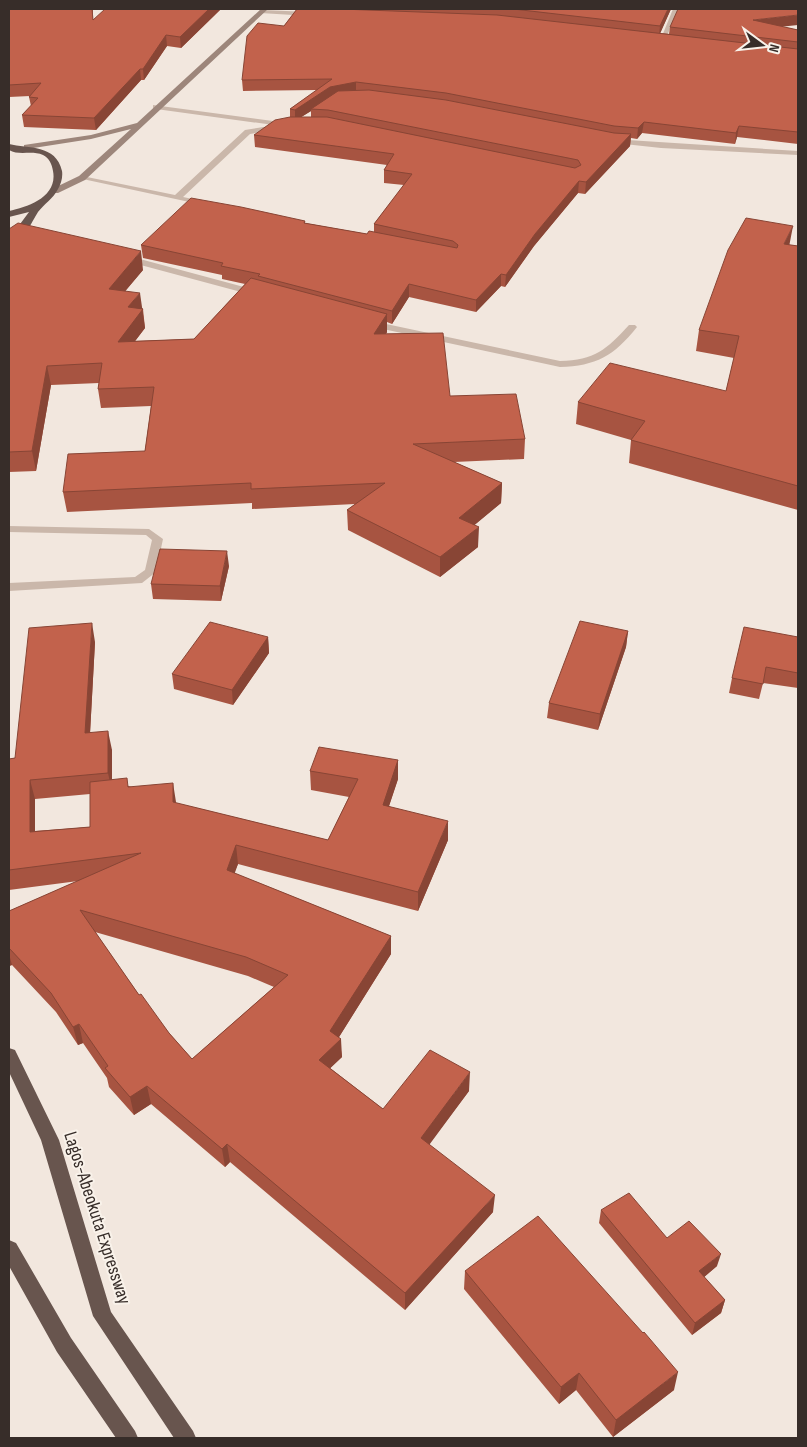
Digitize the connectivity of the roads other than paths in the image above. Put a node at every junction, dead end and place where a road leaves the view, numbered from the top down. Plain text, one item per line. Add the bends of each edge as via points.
1 (676, 9) edge
2 (264, 10) edge
3 (319, 14) edge
4 (653, 39) edge
5 (662, 40) junction
6 (670, 41) edge
7 (156, 107) junction
8 (140, 124) junction
9 (287, 125) junction
10 (298, 125) edge
11 (603, 139) edge
12 (11, 147) edge
13 (27, 147) junction
14 (798, 152) edge
15 (82, 178) junction
16 (55, 191) junction
17 (177, 198) junction
18 (215, 206) edge
19 (37, 207) junction
20 (9, 214) edge
21 (9, 244) edge
22 (119, 256) edge
23 (267, 296) edge
24 (362, 321) edge
25 (632, 327) dead end
26 (9, 529) edge
27 (9, 587) edge
28 (9, 1055) edge
29 (9, 1249) edge
30 (128, 1438) edge
31 (186, 1438) edge

1 - 5 street
2 - 3 street
2 - 7 main road
4 - 5 street
5 - 6 street
7 - 8 main road
7 - 9 street
8 - 13 main road via 91,137
8 - 15 main road
9 - 10 street
9 - 17 street via 248,132
11 - 14 street via 678,148
12 - 13 highway
13 - 16 highway via 54,159 58,172
15 - 16 main road
15 - 17 street
16 - 19 highway
17 - 18 street
19 - 20 highway
19 - 21 highway via 22,237
22 - 23 street
24 - 25 street via 560,364 582,364 606,356
26 - 27 street via 149,532 158,539 150,572 138,580
28 - 31 highway, Lagos-Abeokuta Expressway via 50,1140 104,1316
29 - 30 highway via 64,1345

